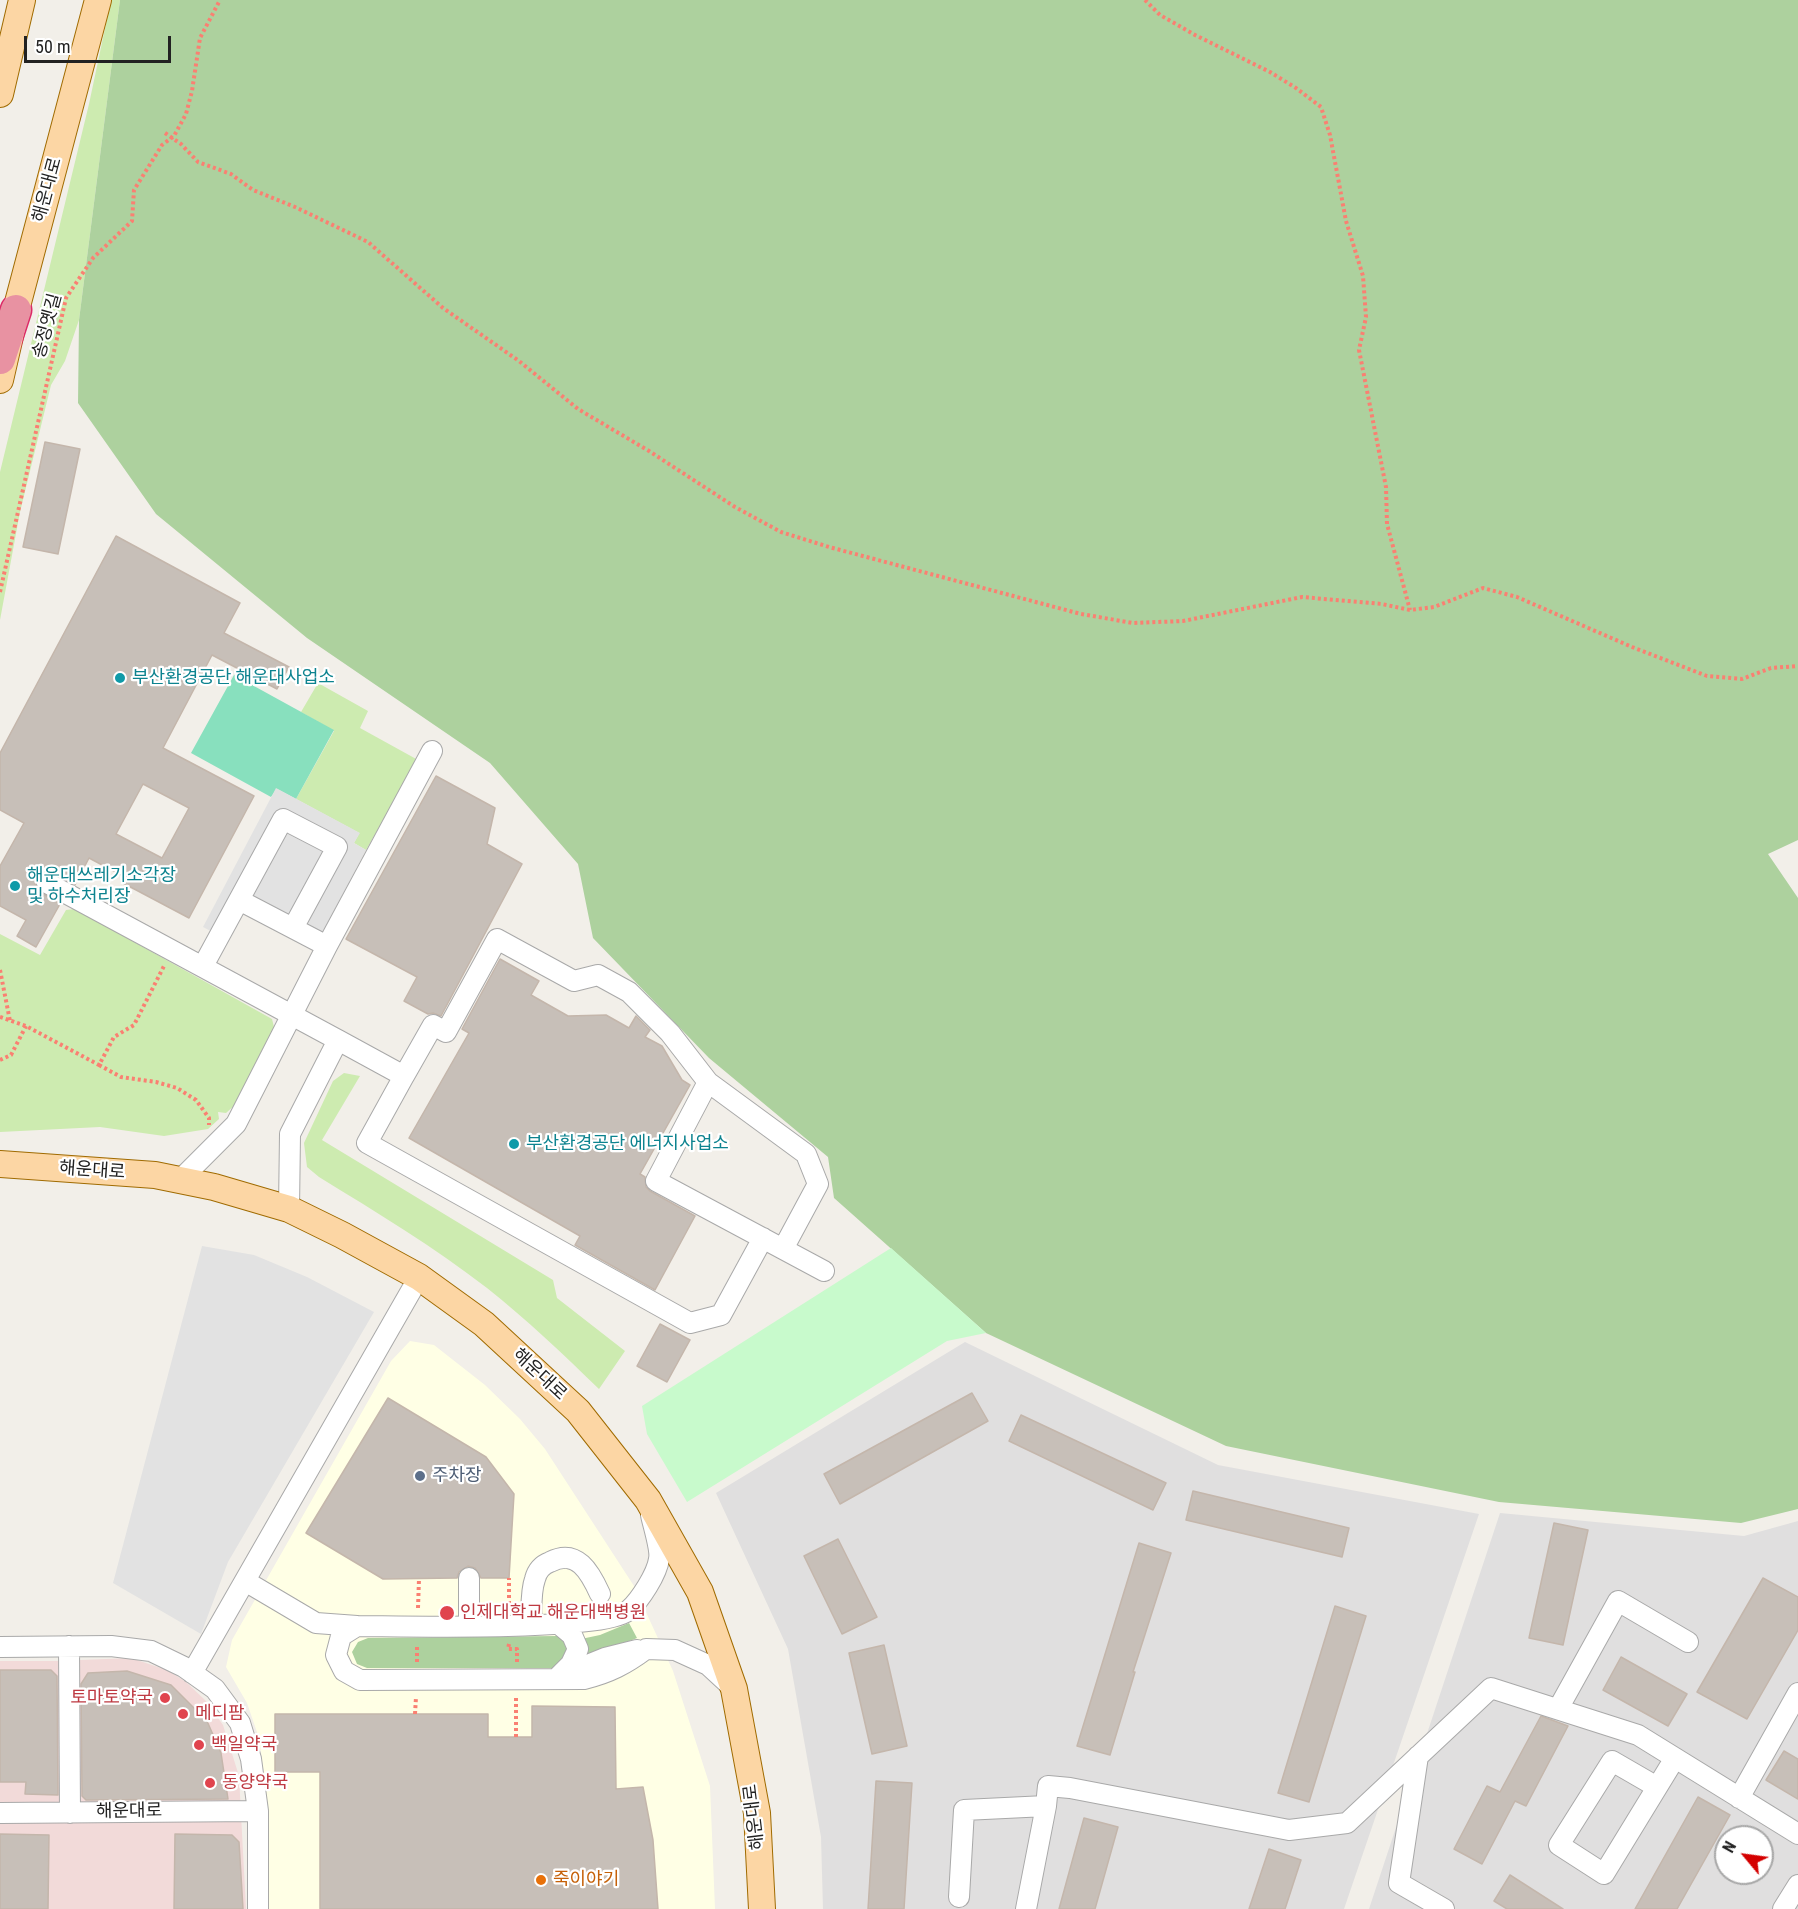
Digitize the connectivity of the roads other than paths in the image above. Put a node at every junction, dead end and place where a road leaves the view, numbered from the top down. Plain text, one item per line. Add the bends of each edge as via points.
1 (22, 0) edge
2 (98, 0) edge
3 (0, 94) edge
4 (16, 310) junction
5 (0, 359) edge
6 (0, 380) edge
7 (432, 751) dead end
8 (47, 882) dead end
9 (239, 900) junction
10 (293, 928) junction
11 (327, 946) junction
12 (203, 966) junction
13 (291, 1014) junction
14 (338, 1040) junction
15 (404, 1076) junction
16 (708, 1082) junction
17 (0, 1164) edge
18 (180, 1180) junction
19 (289, 1209) junction
20 (763, 1238) junction
21 (783, 1249) junction
22 (824, 1271) dead end
23 (419, 1277) junction
24 (648, 1500) junction
25 (469, 1578) dead end
26 (245, 1581) junction
27 (600, 1594) dead end
28 (316, 1623) junction
29 (469, 1625) junction
30 (531, 1625) junction
31 (560, 1625) junction
32 (357, 1626) junction
33 (1688, 1642) dead end
34 (0, 1647) edge
35 (69, 1647) junction
36 (336, 1655) junction
37 (192, 1673) junction
38 (558, 1677) junction
39 (734, 1689) junction
40 (1798, 1693) edge
41 (1558, 1709) junction
42 (1792, 1718) edge
43 (1418, 1756) junction
44 (1675, 1758) junction
45 (1657, 1787) junction
46 (1739, 1798) junction
47 (1046, 1806) junction
48 (258, 1811) junction
49 (0, 1813) edge
50 (70, 1813) junction
51 (1798, 1834) edge
52 (1798, 1885) edge
53 (959, 1897) dead end
54 (258, 1909) edge
55 (762, 1909) edge
56 (1026, 1909) edge
57 (1444, 1909) edge
58 (1783, 1909) edge

1 - 3 main road
2 - 4 main road, 해운대로
4 - 5 highway
4 - 6 main road, 해운대로
7 - 11 street
8 - 12 street
9 - 10 street
9 - 10 street via 283,819 301,828 337,847
9 - 12 street
10 - 11 street
11 - 13 street
12 - 13 street
13 - 14 street
13 - 18 street via 236,1124
14 - 15 street
14 - 19 street via 290,1134
15 - 16 street via 433,1025 446,1032 497,939 574,981 598,975 629,992 670,1033
15 - 20 street via 367,1143 690,1323 721,1316
16 - 20 street via 657,1181
16 - 21 street via 806,1154 818,1184
17 - 18 main road, 해운대로
18 - 19 main road, 해운대로
19 - 23 main road, 해운대로
20 - 21 street
21 - 22 street
23 - 24 main road, 해운대로 via 484,1324 578,1411
23 - 26 street
24 - 31 street via 660,1558 646,1590 628,1612
24 - 39 main road, 해운대로 via 700,1592
25 - 29 street
26 - 28 street
26 - 37 street
27 - 30 street via 584,1566 573,1559 558,1558 543,1565 535,1577
28 - 32 street
28 - 36 street
29 - 30 street
29 - 32 street
30 - 31 street
31 - 38 street via 572,1635 578,1649 571,1664
32 - 36 street via 341,1636
33 - 41 street via 1618,1601
34 - 35 street
35 - 37 street via 111,1646 151,1651
35 - 50 street
36 - 38 street via 344,1671 360,1680
37 - 48 street via 215,1689 240,1723 251,1759
38 - 39 street via 615,1654 646,1648 675,1650 692,1657 708,1665
39 - 55 main road, 해운대로 via 757,1813
40 - 42 street
41 - 43 street via 1491,1688
41 - 44 street via 1638,1735
42 - 46 street
43 - 47 street via 1347,1822 1289,1830 1070,1788 1048,1786
43 - 57 street via 1400,1883
44 - 45 street
44 - 46 street
45 - 45 street via 1604,1874 1559,1845 1612,1761
46 - 51 street
47 - 53 street via 964,1809
47 - 56 street
48 - 50 street, 해운대로
48 - 54 street
49 - 50 street, 해운대로
52 - 58 street

